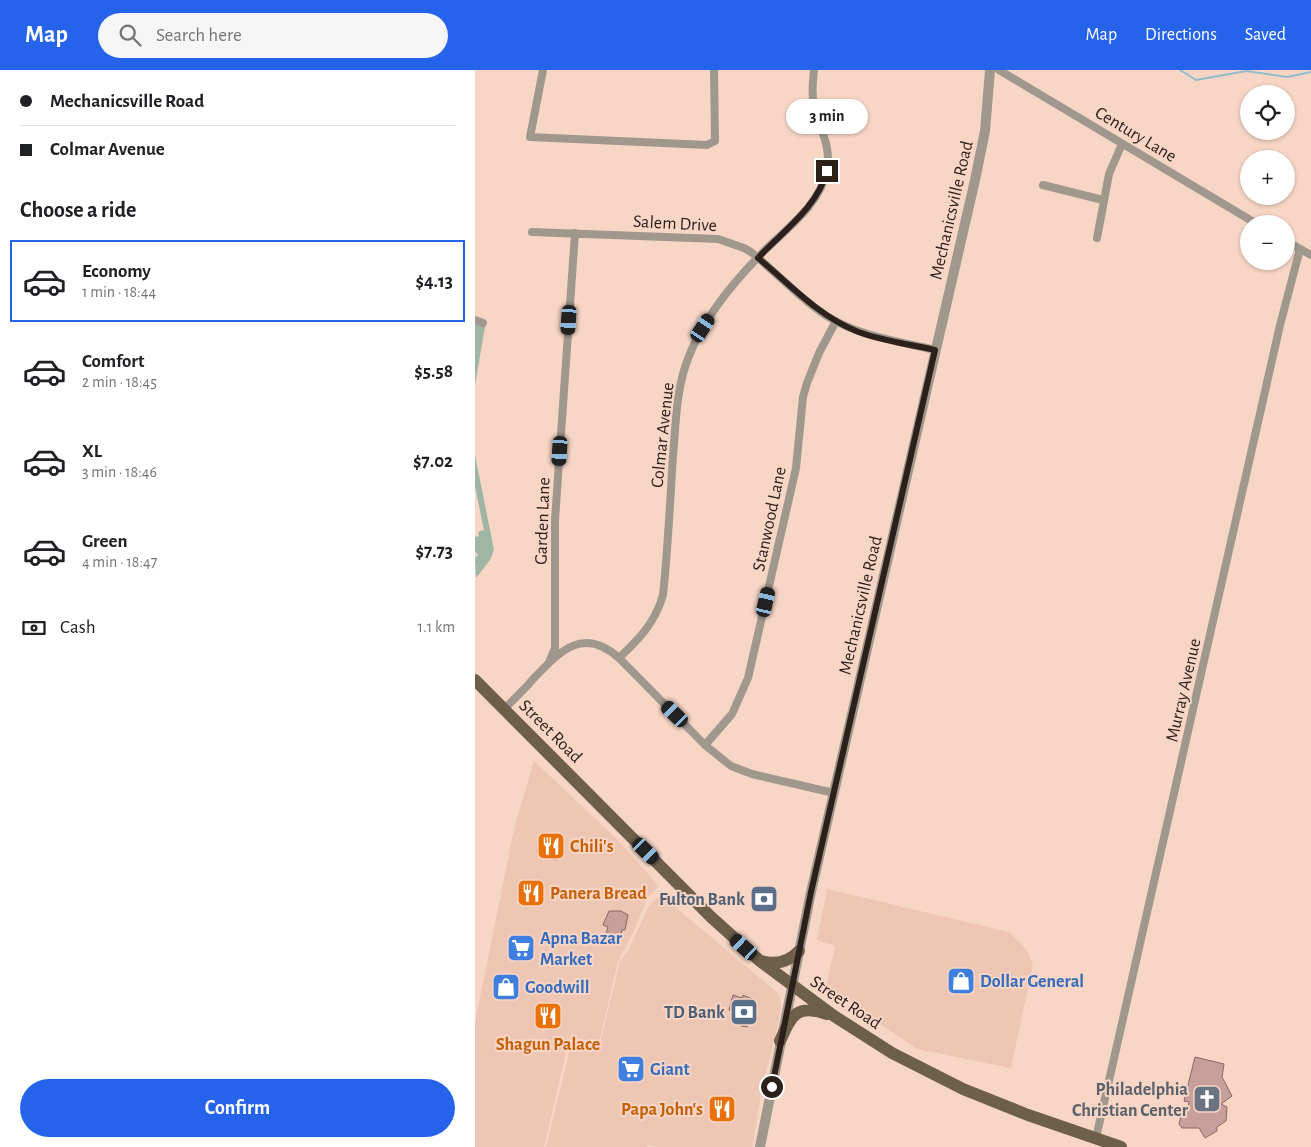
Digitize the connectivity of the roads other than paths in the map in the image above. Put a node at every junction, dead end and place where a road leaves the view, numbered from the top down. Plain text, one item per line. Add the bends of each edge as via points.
1 (543, 70) edge
2 (713, 70) edge
3 (814, 70) edge
4 (990, 70) edge
5 (999, 70) edge
6 (1122, 144) junction
7 (1043, 185) dead end
8 (1103, 200) junction
9 (1242, 215) edge
10 (532, 232) dead end
11 (575, 233) junction
12 (1097, 238) dead end
13 (1295, 246) edge
14 (1300, 249) junction
15 (1311, 255) edge
16 (758, 258) junction
17 (836, 320) junction
18 (935, 350) junction
19 (619, 658) junction
20 (551, 660) junction
21 (475, 680) edge
22 (504, 708) junction
23 (705, 745) junction
24 (833, 792) junction
25 (799, 951) junction
26 (760, 961) junction
27 (792, 986) junction
28 (834, 1016) junction
29 (780, 1041) junction
30 (1097, 1138) junction
31 (760, 1147) edge
32 (1121, 1147) edge

1 - 2 street via 530,137 707,145 715,141
3 - 16 street, Colmar Avenue via 813,98 829,159 824,182 799,218
4 - 18 street, Mechanicsville Road via 985,131
5 - 6 street, Century Lane
6 - 8 street
6 - 9 street, Century Lane
7 - 8 street
8 - 12 street
10 - 11 street, Salem Drive
11 - 16 street, Salem Drive via 718,239 744,248
11 - 20 street, Garden Lane via 555,520 555,648
13 - 14 street
14 - 15 street
14 - 30 street, Murray Avenue via 1280,325
16 - 17 street, Salem Drive via 811,304
16 - 19 street, Colmar Avenue via 712,313 688,358 678,395 663,595 646,632
17 - 18 street, Salem Drive via 871,336
17 - 23 street, Stanwood Lane via 819,353 803,398 796,468 748,678 732,714
18 - 24 street, Mechanicsville Road
19 - 20 street via 607,648 585,644 564,649
19 - 23 street
20 - 22 street
21 - 22 main road, Street Road
22 - 26 main road, Street Road
23 - 24 street via 743,771
24 - 25 street, Mechanicsville Road
25 - 26 main road via 783,962
25 - 27 street, Mechanicsville Road
26 - 27 main road, Street Road
27 - 28 main road, Street Road
27 - 29 street, Mechanicsville Road
28 - 29 main road via 799,1011 791,1017
28 - 30 main road, Street Road via 893,1053 963,1089
29 - 31 street, Mechanicsville Road
30 - 32 main road, Street Road

